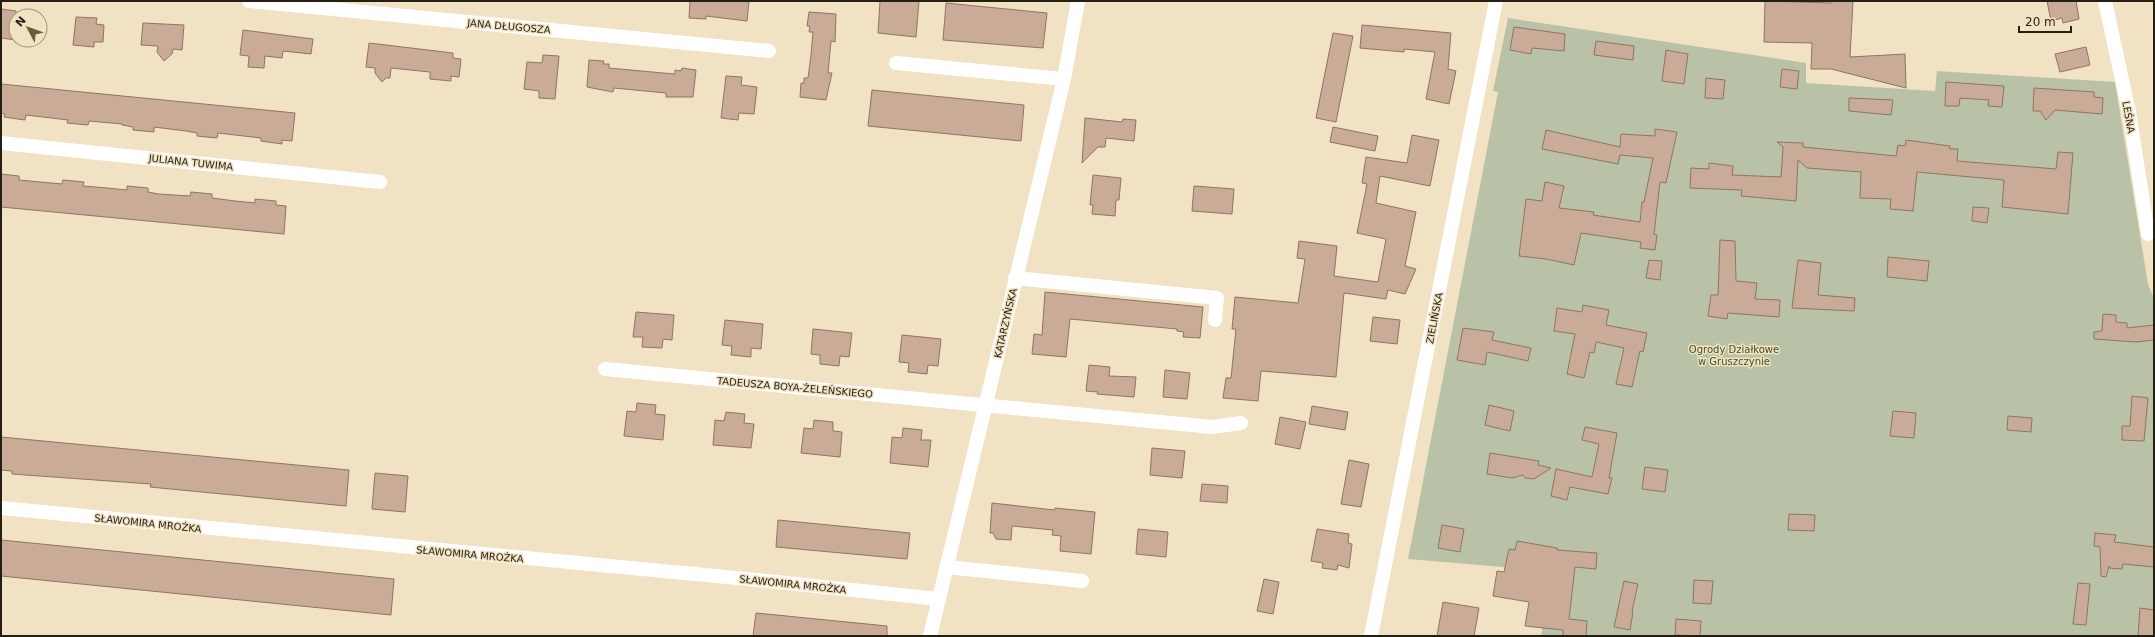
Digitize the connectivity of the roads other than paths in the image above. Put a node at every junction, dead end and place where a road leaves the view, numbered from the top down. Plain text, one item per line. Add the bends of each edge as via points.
1 (249, 1) edge
2 (1078, 1) edge
3 (1496, 1) edge
4 (2105, 1) edge
5 (769, 51) dead end
6 (896, 63) dead end
7 (1064, 80) junction
8 (1, 143) edge
9 (380, 182) dead end
10 (2148, 234) dead end
11 (1015, 278) junction
12 (1215, 320) dead end
13 (605, 369) dead end
14 (986, 404) junction
15 (1241, 423) dead end
16 (1, 508) edge
17 (947, 567) junction
18 (1082, 582) dead end
19 (939, 599) junction
20 (930, 636) edge
21 (1371, 636) edge

1 - 5 street, JANA DŁUGOSZA
2 - 7 street, KATARZYŃSKA
3 - 21 street, ZIELIŃSKA
4 - 10 street, LEŚNA via 2129,112
6 - 7 street
7 - 11 street, KATARZYŃSKA
8 - 9 street, JULIANA TUWIMA
11 - 12 street via 1217,298
11 - 14 street, KATARZYŃSKA
13 - 14 street, TADEUSZA BOYA-ŻELEŃSKIEGO
14 - 15 street, TADEUSZA BOYA-ŻELEŃSKIEGO via 1212,427
14 - 17 street, KATARZYŃSKA
16 - 19 street, SŁAWOMIRA MROŻKA
17 - 18 street
17 - 19 street, KATARZYŃSKA
19 - 20 street, KATARZYŃSKA

